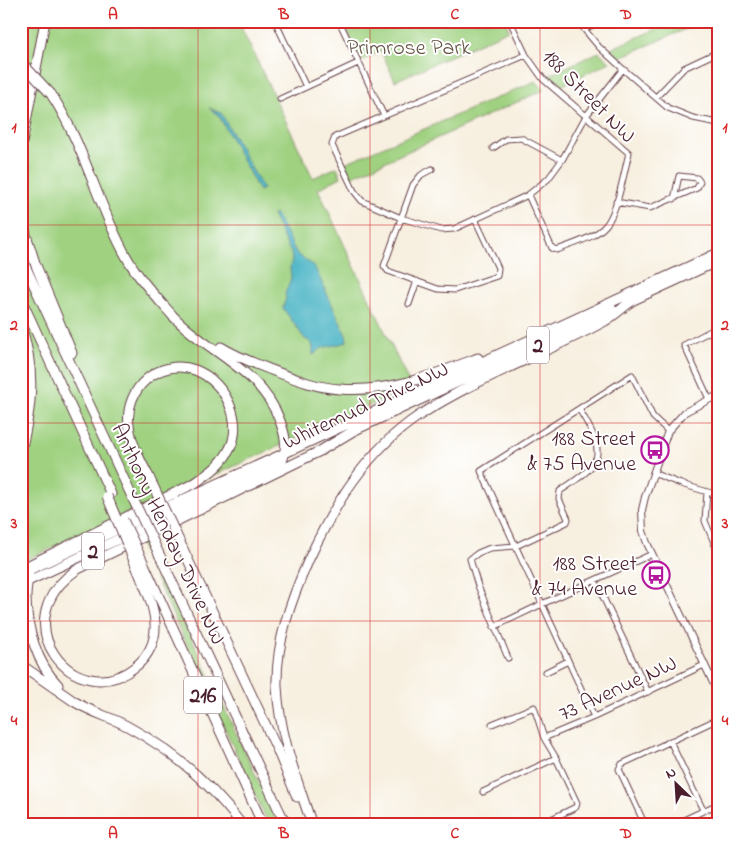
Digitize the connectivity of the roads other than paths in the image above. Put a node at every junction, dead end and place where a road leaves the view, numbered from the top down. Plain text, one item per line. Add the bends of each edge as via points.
1 (45, 21) edge
2 (275, 21) edge
3 (339, 21) edge
4 (510, 21) edge
5 (580, 21) edge
6 (601, 21) edge
7 (584, 29) junction
8 (718, 52) edge
9 (526, 55) junction
10 (21, 62) edge
11 (358, 62) junction
12 (623, 69) junction
13 (306, 87) junction
14 (656, 97) junction
15 (280, 99) dead end
16 (384, 116) junction
17 (586, 116) junction
18 (718, 123) edge
19 (21, 148) edge
20 (494, 148) dead end
21 (562, 160) junction
22 (432, 169) dead end
23 (528, 195) junction
24 (674, 199) junction
25 (616, 202) junction
26 (21, 213) edge
27 (401, 218) junction
28 (475, 219) junction
29 (718, 253) edge
30 (21, 257) edge
31 (718, 261) edge
32 (417, 281) junction
33 (158, 298) junction
34 (21, 299) edge
35 (632, 301) junction
36 (409, 304) dead end
37 (563, 325) junction
38 (21, 326) edge
39 (718, 327) edge
40 (84, 393) junction
41 (718, 395) edge
42 (709, 399) junction
43 (579, 409) junction
44 (358, 428) junction
45 (668, 431) junction
46 (21, 451) edge
47 (285, 453) junction
48 (281, 464) junction
49 (653, 474) junction
50 (707, 492) junction
51 (718, 495) edge
52 (516, 546) junction
53 (718, 552) edge
54 (652, 554) junction
55 (140, 566) junction
56 (25, 570) edge
57 (595, 580) junction
58 (28, 581) junction
59 (542, 604) junction
60 (494, 627) junction
61 (508, 658) dead end
62 (568, 661) junction
63 (21, 665) edge
64 (704, 666) junction
65 (546, 672) dead end
66 (648, 692) junction
67 (718, 693) edge
68 (76, 702) junction
69 (594, 717) junction
70 (718, 719) edge
71 (492, 724) dead end
72 (544, 738) junction
73 (670, 742) junction
74 (556, 758) junction
75 (483, 792) dead end
76 (718, 804) edge
77 (703, 810) junction
78 (242, 825) edge
79 (262, 825) edge
80 (286, 825) edge
81 (310, 825) edge
82 (539, 825) edge
83 (645, 825) edge
84 (673, 825) edge

1 - 19 highway
2 - 13 street
3 - 11 street
4 - 9 street, 188 Street NW
5 - 7 street
6 - 7 street
7 - 12 street
8 - 14 street via 684,68
9 - 16 street
9 - 17 street, 188 Street NW via 543,79
10 - 33 highway, bridge via 51,94 73,132 124,251
11 - 13 street
11 - 16 street
12 - 14 street
12 - 17 street
13 - 15 street
14 - 18 street via 668,108
16 - 27 street via 335,137 332,145 362,201
17 - 21 street
17 - 25 street, 188 Street NW via 628,153
20 - 21 street via 506,139 521,138
21 - 23 street via 548,179
22 - 27 street via 413,185
23 - 25 street, 188 Street NW via 552,248 557,250 593,235 606,224
23 - 28 street
24 - 24 street via 697,188 700,182 697,178 679,176
24 - 25 street via 650,208
26 - 40 highway via 30,250 83,380
27 - 28 street via 441,230 454,229
27 - 32 street via 384,266 388,271
28 - 32 street via 498,268 497,276 455,290 438,289
29 - 37 highway, Whitemud Drive NW / 2
30 - 40 highway, Anthony Henday Drive NW / 216
31 - 35 highway, Whitemud Drive NW / 2
32 - 36 street
33 - 37 highway via 193,329 226,350 283,375 339,389 365,390 401,385
33 - 47 highway via 191,332 235,363 265,392 285,434
34 - 55 highway, Anthony Henday Drive NW / 216, bridge via 102,474
35 - 44 highway, Whitemud Drive NW / 2
35 - 81 highway via 606,320 470,387 419,416 375,454 344,493 298,585 278,657 277,687 282,723
37 - 47 highway, Whitemud Drive NW / 2
38 - 46 highway via 32,382 30,413
39 - 42 street via 684,346
40 - 80 highway, Anthony Henday Drive NW / 216, bridge
41 - 42 street
42 - 45 street via 685,412
43 - 45 street via 632,375 654,417
43 - 52 street via 594,432 597,448 594,464 588,472 560,491 559,498 568,519 566,522
43 - 52 street via 481,471
44 - 48 highway, Whitemud Drive NW
44 - 55 highway via 320,451 78,568 64,578 48,597 42,624 47,646 67,670 86,678 108,678 128,672 146,656 154,638 155,622
45 - 49 street
47 - 48 highway
47 - 56 highway, Whitemud Drive NW / 2
48 - 58 highway, Whitemud Drive NW / 2
49 - 50 street
49 - 54 street via 642,510 643,531
50 - 51 street
50 - 53 street via 705,521
52 - 59 street
52 - 60 street via 490,548 470,559
54 - 57 street
54 - 64 street
55 - 79 highway, Anthony Henday Drive NW / 216
56 - 58 highway
56 - 81 highway, bridge via 188,487 212,472 229,451 234,419 221,389 213,381 197,370 180,367 151,375 133,396 129,426 148,475 182,547 277,748
57 - 59 street
57 - 66 street
58 - 68 highway via 27,611 42,666
59 - 60 street
59 - 62 street
60 - 61 street
62 - 65 street
62 - 69 street
63 - 68 highway
64 - 66 street, 73 Avenue NW
64 - 67 street
66 - 69 street, 73 Avenue NW
68 - 78 highway via 127,726 171,753 220,797
69 - 72 street, 73 Avenue NW
70 - 73 street
71 - 72 street via 534,707
72 - 74 street
73 - 77 street
73 - 83 street via 622,764 619,769
74 - 75 street
74 - 82 street via 576,807
76 - 77 street
77 - 84 street

